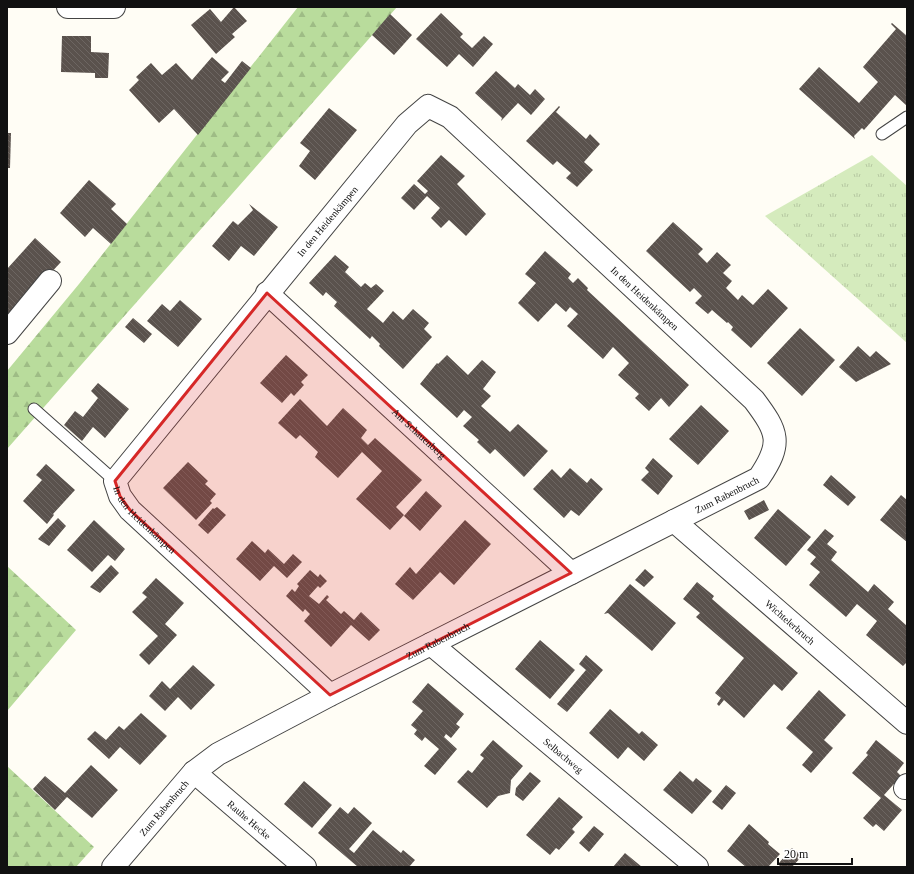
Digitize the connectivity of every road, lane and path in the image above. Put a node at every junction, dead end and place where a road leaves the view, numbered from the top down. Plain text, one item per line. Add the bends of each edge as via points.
1 (68, 7) edge
2 (114, 7) edge
3 (907, 117) edge
4 (882, 134) dead end
5 (50, 281) dead end
6 (267, 293) junction
7 (7, 332) edge
8 (34, 409) dead end
9 (775, 440) joint
10 (115, 481) junction
11 (674, 521) junction
12 (571, 573) junction
13 (431, 644) junction
14 (330, 695) junction
15 (907, 723) edge
16 (194, 772) junction
17 (113, 867) edge
18 (305, 867) edge
19 (697, 867) edge

1 - 2 street
3 - 4 lane
5 - 7 street
6 - 9 street, In den Heidenkämpen via 407,124 428,106 450,117 754,400 770,422
6 - 10 street, In den Heidenkämpen
6 - 12 street, Am Schauenberg
8 - 10 lane
9 - 11 street, Zum Rabenbruch via 769,463 759,478
10 - 14 street, In den Heidenkämpen via 120,496 130,510
11 - 12 street, Zum Rabenbruch
11 - 15 street, Wichtelerbruch
12 - 13 street, Zum Rabenbruch
13 - 14 street, Zum Rabenbruch
13 - 19 street, Selbachweg
14 - 16 street, Zum Rabenbruch via 218,754
16 - 17 street, Zum Rabenbruch
16 - 18 street, Rauhe Hecke

